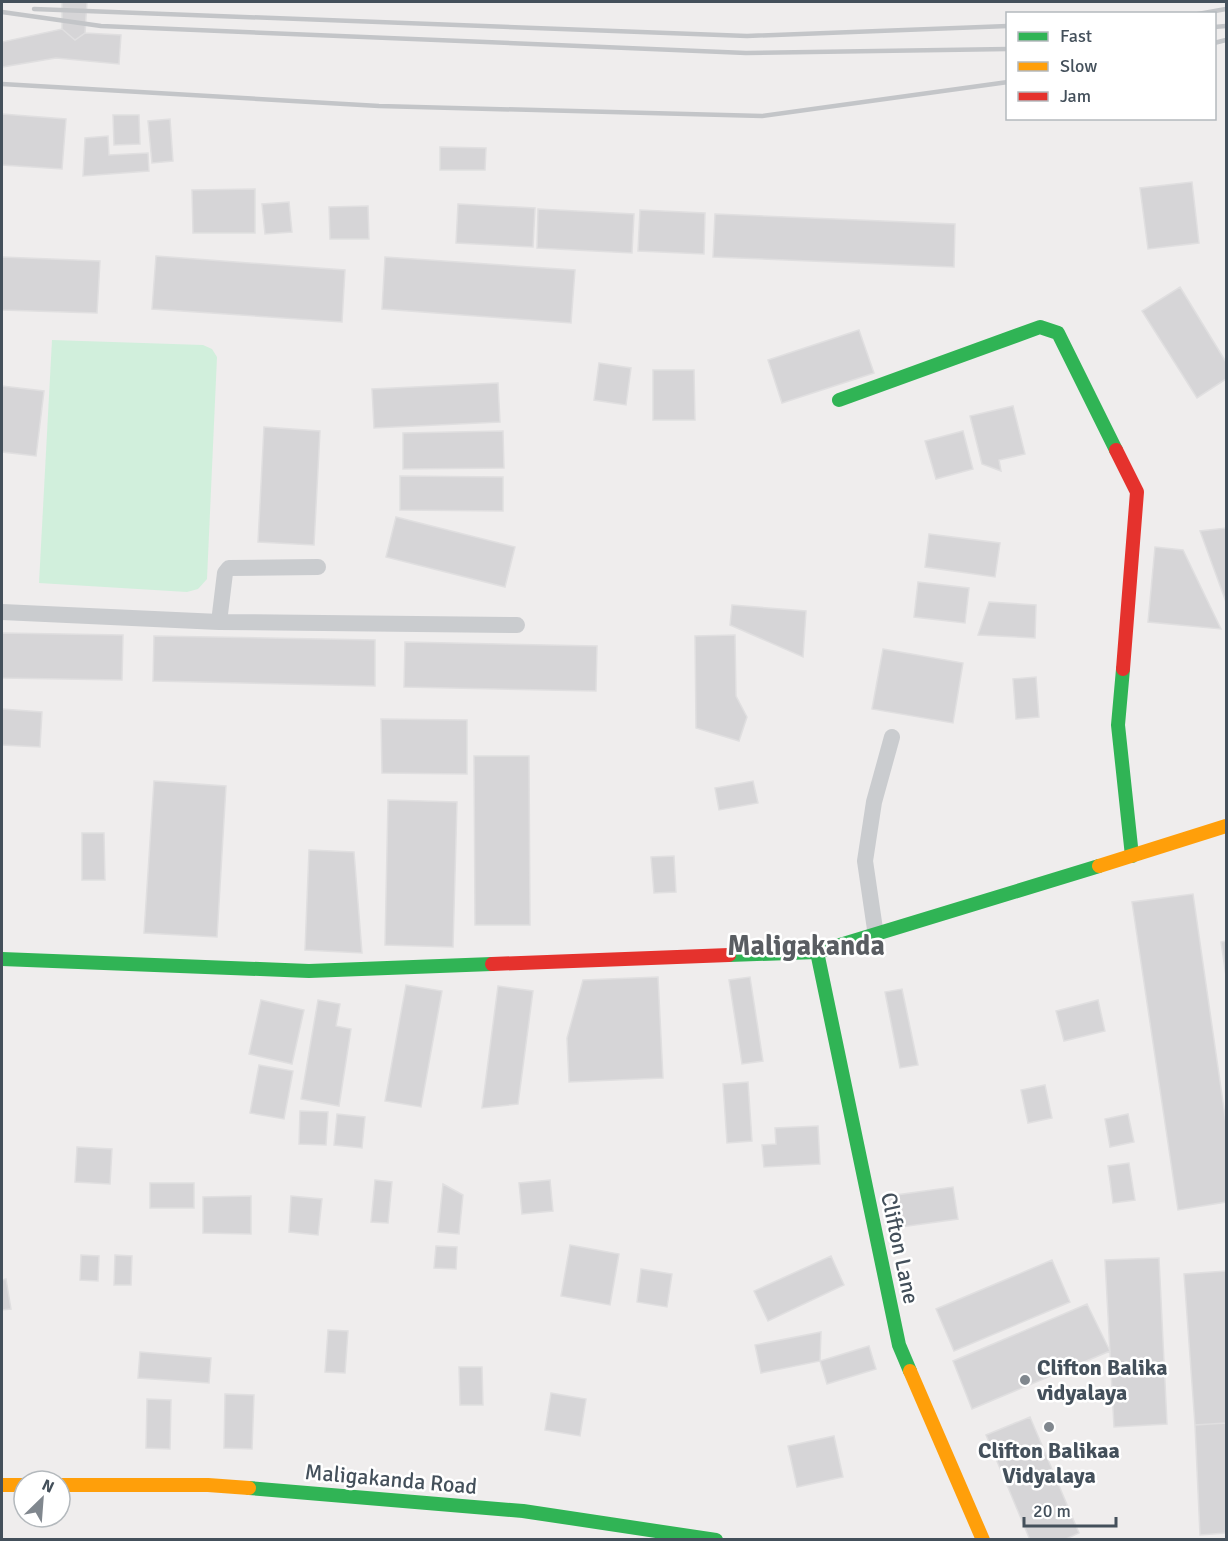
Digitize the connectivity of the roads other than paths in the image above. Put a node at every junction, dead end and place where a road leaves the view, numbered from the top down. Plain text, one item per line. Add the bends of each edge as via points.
1 (839, 400) dead end
2 (318, 567) dead end
3 (2, 612) edge
4 (219, 622) junction
5 (517, 625) dead end
6 (892, 737) dead end
7 (1227, 826) edge
8 (1132, 856) junction
9 (876, 936) junction
10 (817, 952) junction
11 (2, 959) edge
12 (72, 1485) edge
13 (716, 1539) edge
14 (983, 1539) edge

1 - 8 street via 1040,327 1058,333 1137,492 1118,724
2 - 4 lane via 229,568 225,573
3 - 4 lane
4 - 5 lane
6 - 9 lane via 874,802 865,861
7 - 8 street
8 - 9 street
9 - 10 street
10 - 11 street via 309,971
10 - 14 street, Clifton Lane via 899,1345
12 - 13 street, Maligakanda Road via 219,1485 523,1511

